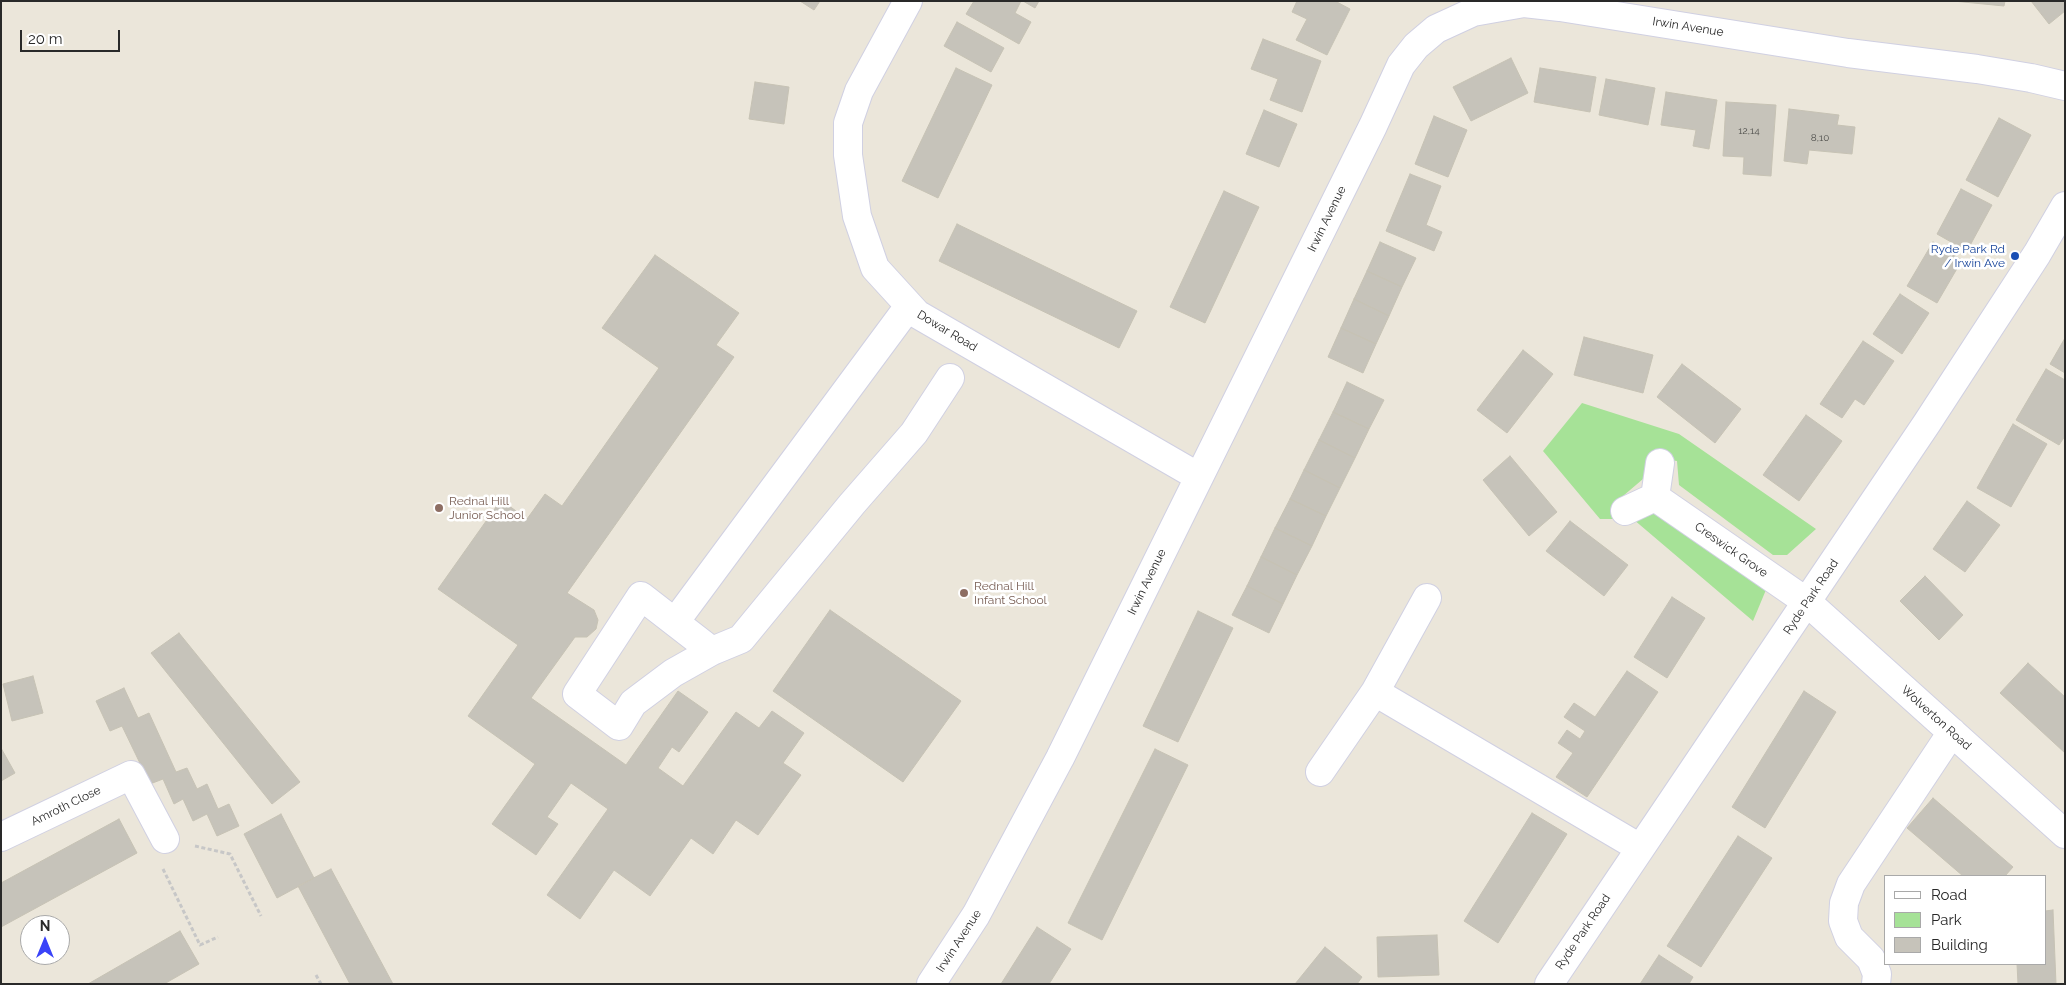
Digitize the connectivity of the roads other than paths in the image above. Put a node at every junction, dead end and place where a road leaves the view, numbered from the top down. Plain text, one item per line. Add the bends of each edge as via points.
1 (908, 1) edge
2 (1524, 2) edge
3 (2065, 86) edge
4 (2065, 206) edge
5 (909, 306) junction
6 (950, 378) dead end
7 (1660, 462) dead end
8 (1199, 477) junction
9 (1654, 497) junction
10 (1625, 511) dead end
11 (1427, 598) dead end
12 (1807, 602) junction
13 (675, 622) junction
14 (712, 651) junction
15 (1374, 692) junction
16 (1952, 732) junction
17 (1320, 772) dead end
18 (2065, 834) edge
19 (1, 837) edge
20 (165, 839) road end
21 (1640, 848) junction
22 (931, 984) edge
23 (1549, 984) edge
24 (1876, 984) edge

1 - 5 street, Dowar Road via 859,91 848,123 848,155 856,216 875,268
2 - 3 street, Irwin Avenue via 1977,69
2 - 8 street, Irwin Avenue via 1473,12 1436,29 1401,65
4 - 12 street, Ryde Park Road via 2037,254
5 - 8 street, Dowar Road via 917,314
5 - 13 street
6 - 14 street via 914,433 741,639
7 - 9 street
8 - 22 street, Irwin Avenue via 1060,758 976,915
9 - 10 street
9 - 12 street, Creswick Grove
11 - 15 street
12 - 16 street, Wolverton Road
12 - 21 street, Ryde Park Road
13 - 14 street
13 - 14 street via 641,596 577,694 619,726 632,703 673,673
15 - 17 street
15 - 21 street
16 - 18 street, Wolverton Road
16 - 24 street via 1851,884 1844,903 1843,921 1849,938 1871,958 1877,974
19 - 20 street, Amroth Close via 130,775
21 - 23 street, Ryde Park Road

